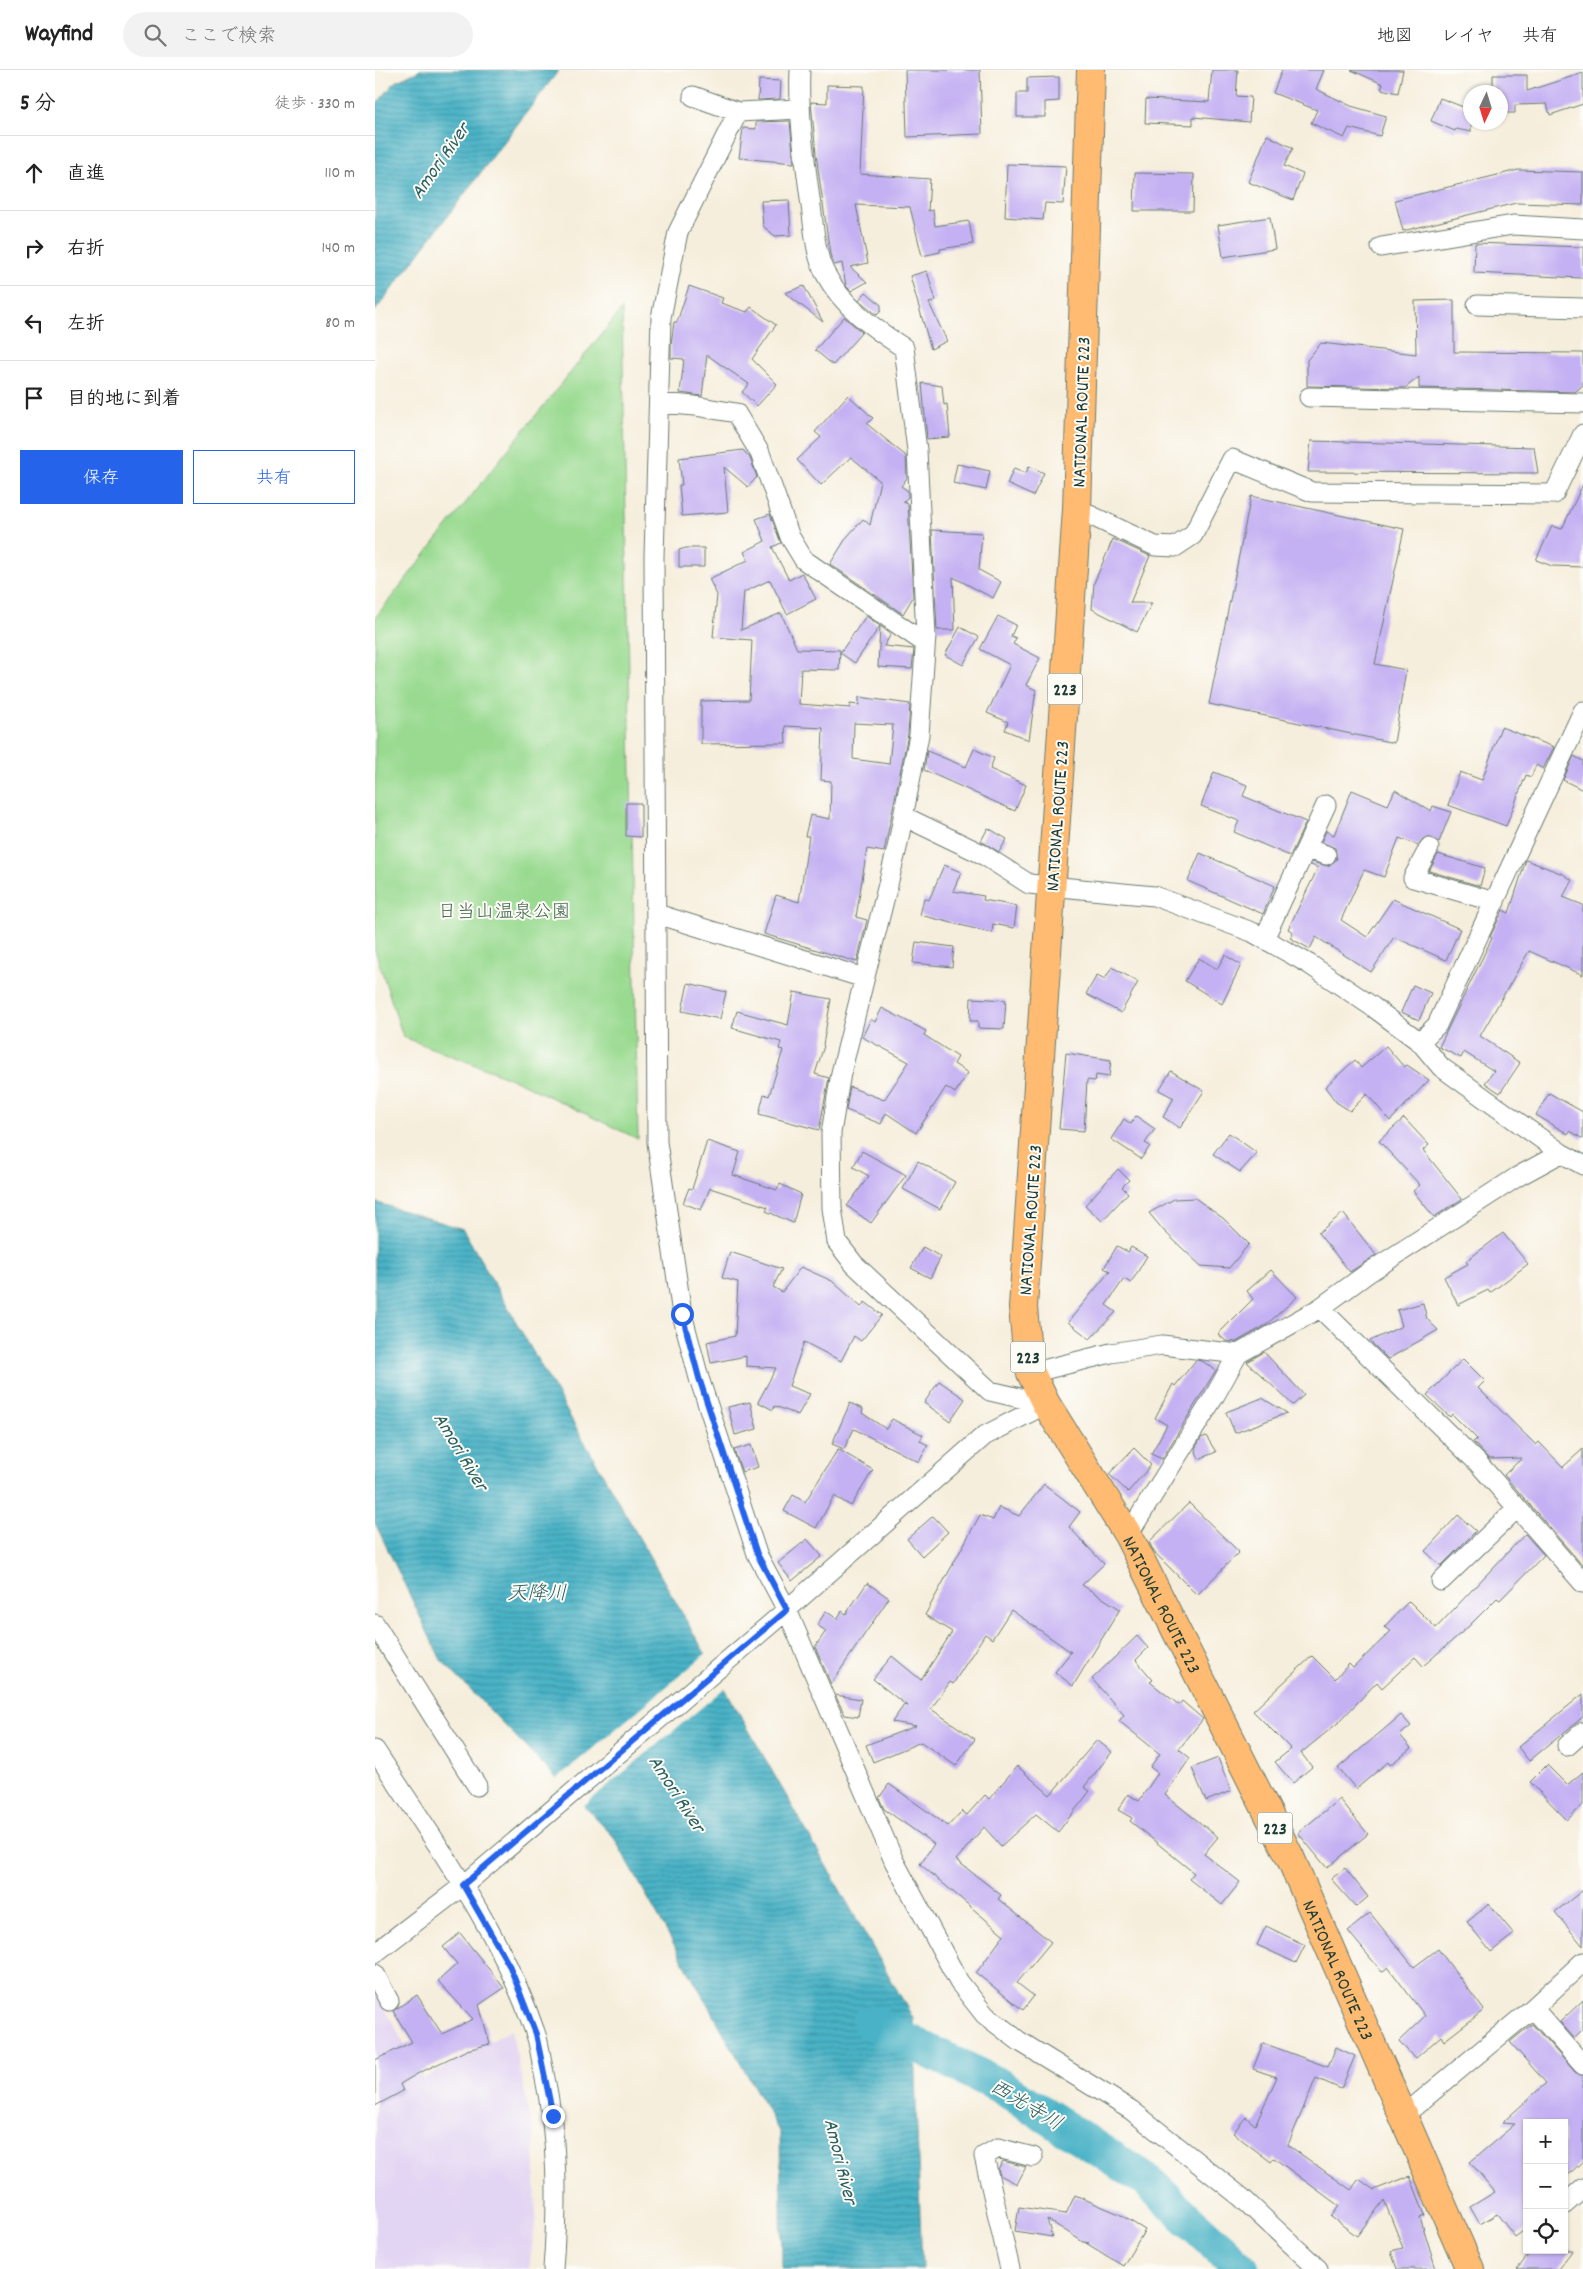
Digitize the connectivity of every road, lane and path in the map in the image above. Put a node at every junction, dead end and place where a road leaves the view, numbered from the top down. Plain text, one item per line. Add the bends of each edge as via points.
1 (800, 70) edge
2 (1091, 70) edge
3 (693, 96) dead end
4 (799, 109) junction
5 (738, 112) junction
6 (1583, 229) edge
7 (1381, 247) dead end
8 (1477, 305) dead end
9 (1583, 308) edge
10 (1309, 397) dead end
11 (660, 403) junction
12 (1583, 403) edge
13 (1583, 434) edge
14 (1077, 509) junction
15 (925, 643) junction
16 (1583, 711) edge
17 (1326, 805) dead end
18 (903, 816) junction
19 (1429, 848) dead end
20 (1307, 849) junction
21 (1325, 854) dead end
22 (1050, 887) junction
23 (1495, 902) junction
24 (657, 914) junction
25 (1264, 939) junction
26 (864, 978) junction
27 (1420, 1042) junction
28 (1561, 1153) junction
29 (1583, 1165) edge
30 (1320, 1308) junction
31 (1238, 1354) junction
32 (1031, 1373) junction
33 (1046, 1404) junction
34 (1517, 1508) junction
35 (1128, 1534) junction
36 (1441, 1581) dead end
37 (1583, 1583) edge
38 (781, 1616) junction
39 (375, 1624) edge
40 (1583, 1732) edge
41 (1567, 1746) dead end
42 (375, 1750) edge
43 (477, 1786) dead end
44 (467, 1882) junction
45 (375, 1953) edge
46 (1583, 1962) edge
47 (375, 1974) edge
48 (389, 2001) dead end
49 (1533, 2008) junction
50 (1583, 2065) edge
51 (1403, 2116) junction
52 (1033, 2157) dead end
53 (1583, 2188) edge
54 (1568, 2201) edge
55 (553, 2269) edge
56 (1010, 2269) edge
57 (1318, 2269) edge
58 (1470, 2269) edge

1 - 4 street
2 - 14 highway, NATIONAL ROUTE 223 / 223
3 - 5 street
4 - 5 street
4 - 15 street via 816,241 824,272 843,300 903,348 917,450
5 - 11 street via 678,232 661,318
6 - 7 street via 1513,225
8 - 9 street
10 - 12 street
11 - 15 street via 736,413 760,453 790,537 804,560
11 - 24 street via 654,557
13 - 14 street via 1554,494 1312,492 1232,459 1193,535 1175,547 1155,546
14 - 22 highway, NATIONAL ROUTE 223 / 223
15 - 18 street via 919,735
16 - 23 street
17 - 20 street
18 - 22 street via 982,854 1029,884
18 - 26 street
19 - 23 street via 1413,878
20 - 21 street
20 - 25 street
22 - 25 street via 1154,896
22 - 32 highway, NATIONAL ROUTE 223 / 223 via 1023,1307
23 - 27 street via 1437,1025
24 - 26 street
24 - 38 street via 657,1142 682,1314 699,1378
25 - 27 street via 1317,970
26 - 33 street via 841,1074 831,1133 832,1208 837,1242 854,1264 990,1391
27 - 28 street via 1441,1067
28 - 29 street
28 - 30 street via 1517,1177 1368,1273
30 - 31 street
30 - 34 street via 1478,1463
31 - 32 street via 1162,1346 1111,1353
31 - 35 street
32 - 33 highway, NATIONAL ROUTE 223 / 223
33 - 35 highway, NATIONAL ROUTE 223 / 223
33 - 38 street via 984,1436
34 - 36 street
34 - 37 street
35 - 51 highway, NATIONAL ROUTE 223 / 223 via 1290,1857
38 - 44 street
38 - 57 street via 894,1862 959,1982 974,2002 985,2015 1019,2041 1131,2110 1241,2196
39 - 43 street
40 - 41 street
42 - 44 street
44 - 45 street
44 - 55 street via 510,1967 536,2034 553,2116 557,2211
46 - 49 street
47 - 48 street
49 - 50 street
49 - 51 street
51 - 58 highway, NATIONAL ROUTE 223 / 223
52 - 56 street via 998,2148 983,2156
53 - 54 street

